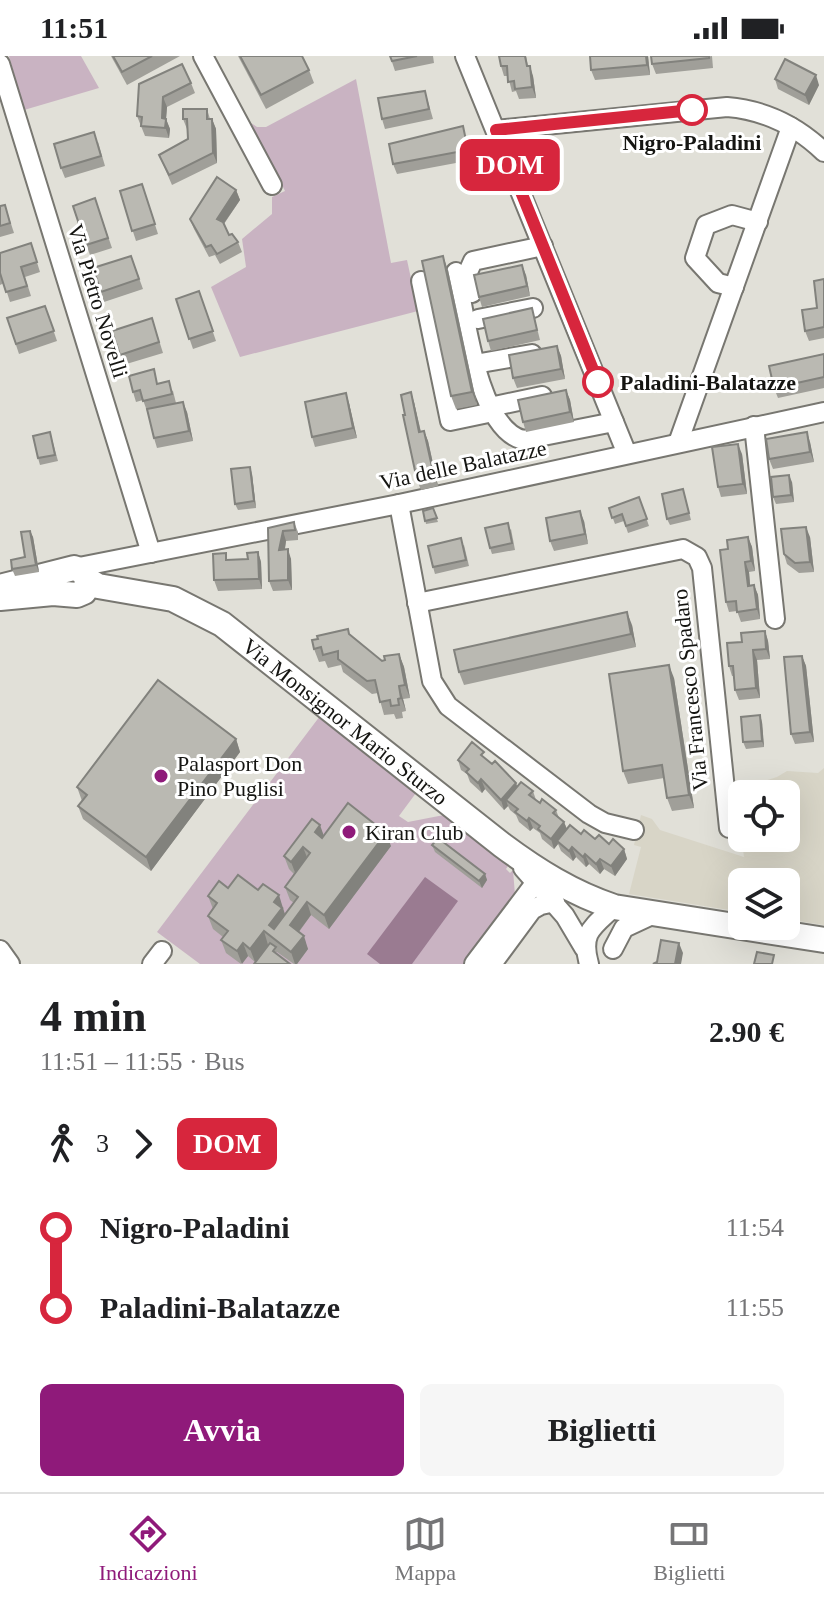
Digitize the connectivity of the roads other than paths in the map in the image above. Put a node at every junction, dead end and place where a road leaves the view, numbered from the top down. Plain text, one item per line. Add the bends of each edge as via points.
1 (203, 56) edge
2 (465, 56) edge
3 (0, 64) edge
4 (791, 127) junction
5 (496, 130) junction
6 (824, 152) edge
7 (272, 185) dead end
8 (758, 222) junction
9 (543, 246) junction
10 (520, 267) edge
11 (463, 274) junction
12 (421, 281) edge
13 (734, 287) junction
14 (533, 308) edge
15 (478, 319) junction
16 (550, 351) edge
17 (481, 363) junction
18 (563, 392) edge
19 (492, 409) junction
20 (824, 412) edge
21 (614, 422) junction
22 (754, 426) junction
23 (678, 443) junction
24 (627, 454) junction
25 (399, 504) junction
26 (151, 553) junction
27 (77, 581) junction
28 (0, 587) edge
29 (0, 598) edge
30 (417, 603) junction
31 (775, 619) dead end
32 (728, 818) edge
33 (634, 830) dead end
34 (539, 878) junction
35 (555, 902) junction
36 (614, 907) junction
37 (655, 914) junction
38 (824, 941) edge
39 (0, 950) edge
40 (587, 956) edge
41 (611, 956) edge
42 (10, 964) edge
43 (474, 964) edge
44 (492, 964) edge

1 - 7 street
2 - 5 street
3 - 26 street, Via Pietro Novelli
4 - 5 street via 750,109 727,107
4 - 6 street
4 - 8 street
5 - 9 street
8 - 13 street
8 - 13 street via 732,215 706,225 695,258 718,283
9 - 11 street via 473,261
9 - 21 street
10 - 11 street
11 - 15 street
11 - 17 street
12 - 19 street via 450,421
13 - 23 street
14 - 15 street
15 - 17 street
16 - 17 street
17 - 19 street
18 - 19 street
19 - 21 street via 504,431 523,440
20 - 22 street, Via delle Balatazze
21 - 24 street
22 - 23 street, Via delle Balatazze
22 - 31 street
23 - 24 street, Via delle Balatazze
24 - 25 street, Via delle Balatazze
25 - 26 street, Via delle Balatazze
25 - 30 street
26 - 27 street, Via delle Balatazze via 112,562
27 - 28 main road
27 - 29 main road via 53,593
27 - 34 main road, Via Monsignor Mario Sturzo via 173,599 222,624
30 - 32 street, Via Francesco Spadaro via 683,549 690,552 702,568
30 - 33 street via 432,681 448,706 589,814
34 - 35 street
34 - 36 main road, Via Monsignor Mario Sturzo
34 - 43 street
35 - 40 street
35 - 44 street via 532,910
36 - 37 main road, Via Monsignor Mario Sturzo
36 - 40 street via 591,927
36 - 41 street
37 - 38 main road, Via Monsignor Mario Sturzo
37 - 41 street via 624,928
39 - 42 street

